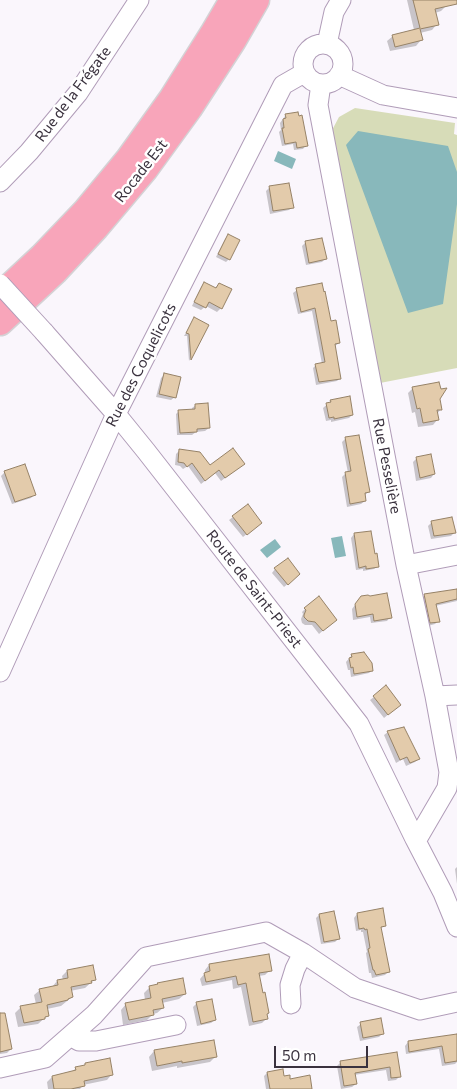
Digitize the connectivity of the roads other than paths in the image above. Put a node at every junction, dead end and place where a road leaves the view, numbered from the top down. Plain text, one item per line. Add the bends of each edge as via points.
1 (139, 0) edge
2 (233, 0) edge
3 (256, 0) edge
4 (341, 0) edge
5 (327, 44) junction
6 (304, 73) junction
7 (339, 75) junction
8 (321, 84) junction
9 (457, 108) edge
10 (0, 182) edge
11 (0, 284) edge
12 (0, 296) edge
13 (0, 322) edge
14 (116, 414) junction
15 (457, 555) edge
16 (406, 565) junction
17 (0, 672) edge
18 (457, 695) edge
19 (435, 696) junction
20 (452, 789) edge
21 (415, 839) junction
22 (455, 920) edge
23 (303, 953) junction
24 (457, 1002) edge
25 (291, 1004) dead end
26 (176, 1025) dead end
27 (70, 1036) junction
28 (0, 1068) edge

1 - 10 street, Rue de la Frégate via 78,92
2 - 12 highway, Rocade Est via 172,99 129,158 86,211
3 - 13 highway, Rocade Est via 189,108 144,170 55,271
4 - 5 street via 334,12
5 - 6 street via 314,45 305,54 302,60
5 - 7 street via 341,56 343,63
6 - 8 street
6 - 14 street, Rue des Coquelicots via 284,85
7 - 8 street via 331,82
7 - 9 street via 383,95
8 - 16 street, Rue Pesselière via 318,105
11 - 14 street, Route de Saint-Priest, bridge
14 - 17 street, Rue des Coquelicots
14 - 21 street, Route de Saint-Priest via 360,724
15 - 16 street
16 - 19 street, Rue Pesselière
18 - 19 street
19 - 20 street, Rue Pesselière
20 - 21 street, Rue Pesselière
21 - 22 street, Route de Saint-Priest
23 - 24 street via 355,988 391,1001 420,1010
23 - 25 street via 290,985
23 - 27 street via 266,932 146,957 94,1015
26 - 27 street via 96,1040 79,1041
27 - 28 street via 44,1058

